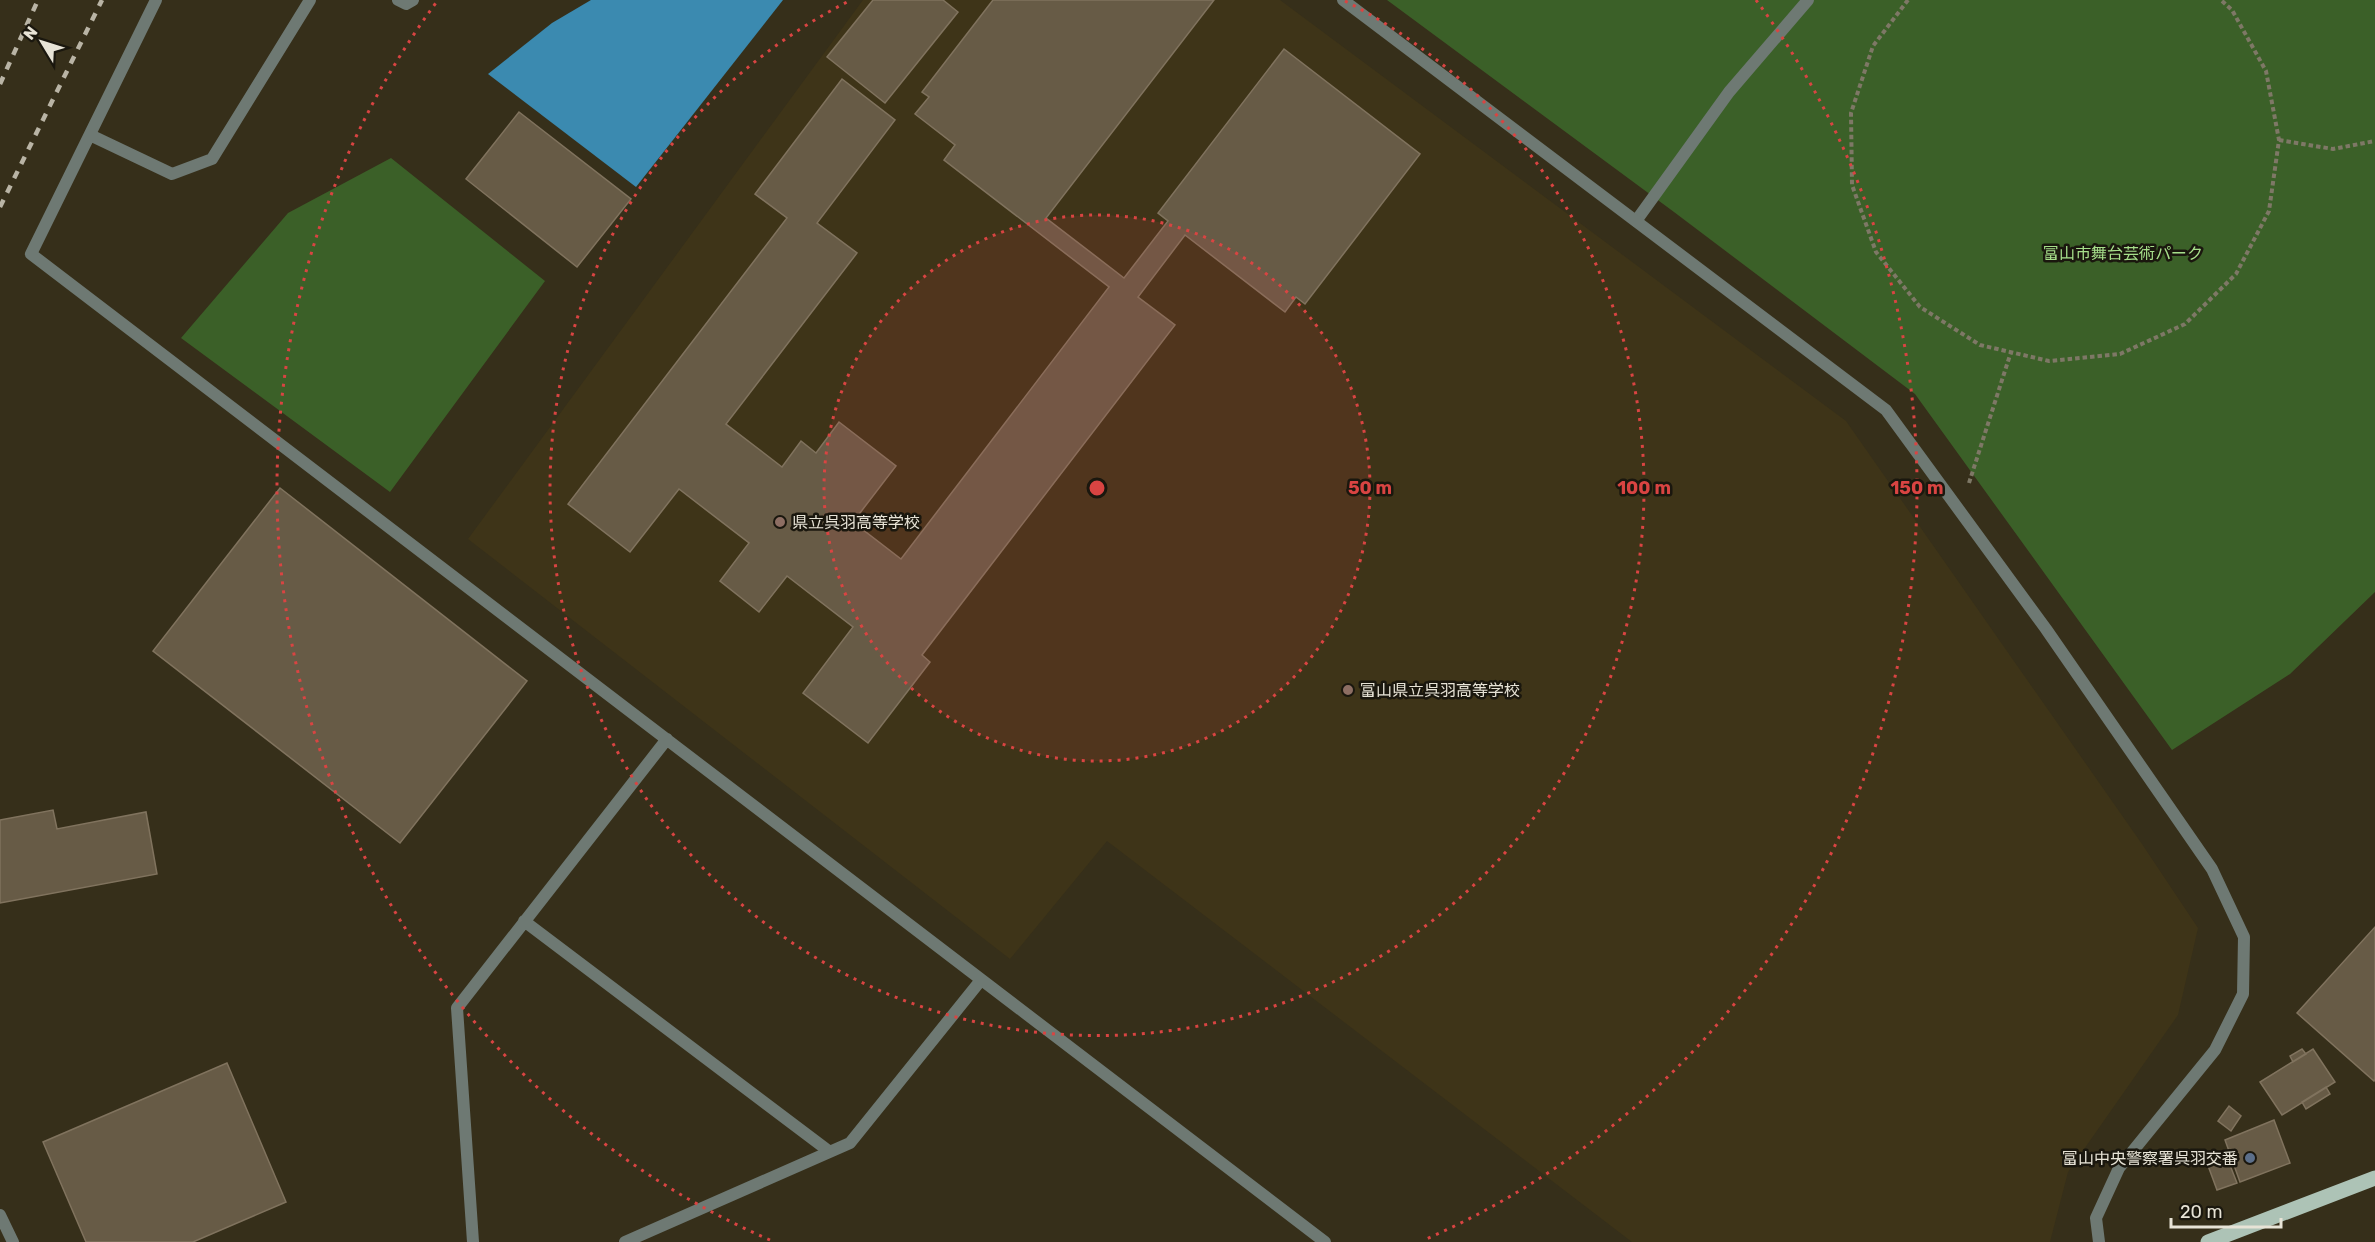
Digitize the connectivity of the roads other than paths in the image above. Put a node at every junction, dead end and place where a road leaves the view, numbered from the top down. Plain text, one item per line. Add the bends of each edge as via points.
1 (156, 0) edge
2 (310, 0) edge
3 (398, 0) edge
4 (413, 0) edge
5 (1343, 0) edge
6 (1808, 0) edge
7 (90, 135) junction
8 (1636, 221) junction
9 (667, 739) junction
10 (524, 921) junction
11 (981, 980) junction
12 (830, 1152) junction
13 (2375, 1178) edge
14 (0, 1215) edge
15 (13, 1242) edge
16 (473, 1242) edge
17 (625, 1242) edge
18 (1324, 1242) edge
19 (2098, 1242) edge
20 (2208, 1242) edge

1 - 7 street
2 - 7 street via 212,159 172,174
3 - 4 street via 406,4
5 - 8 street
6 - 8 street via 1729,92
7 - 9 street via 31,254
8 - 19 street via 1886,410 2046,629 2212,869 2244,937 2243,994 2215,1050 2119,1168 2096,1218
9 - 10 street
9 - 11 street
10 - 12 street
10 - 16 street via 457,1008
11 - 12 street via 850,1143
11 - 18 street
12 - 17 street
13 - 20 main road
14 - 15 street

